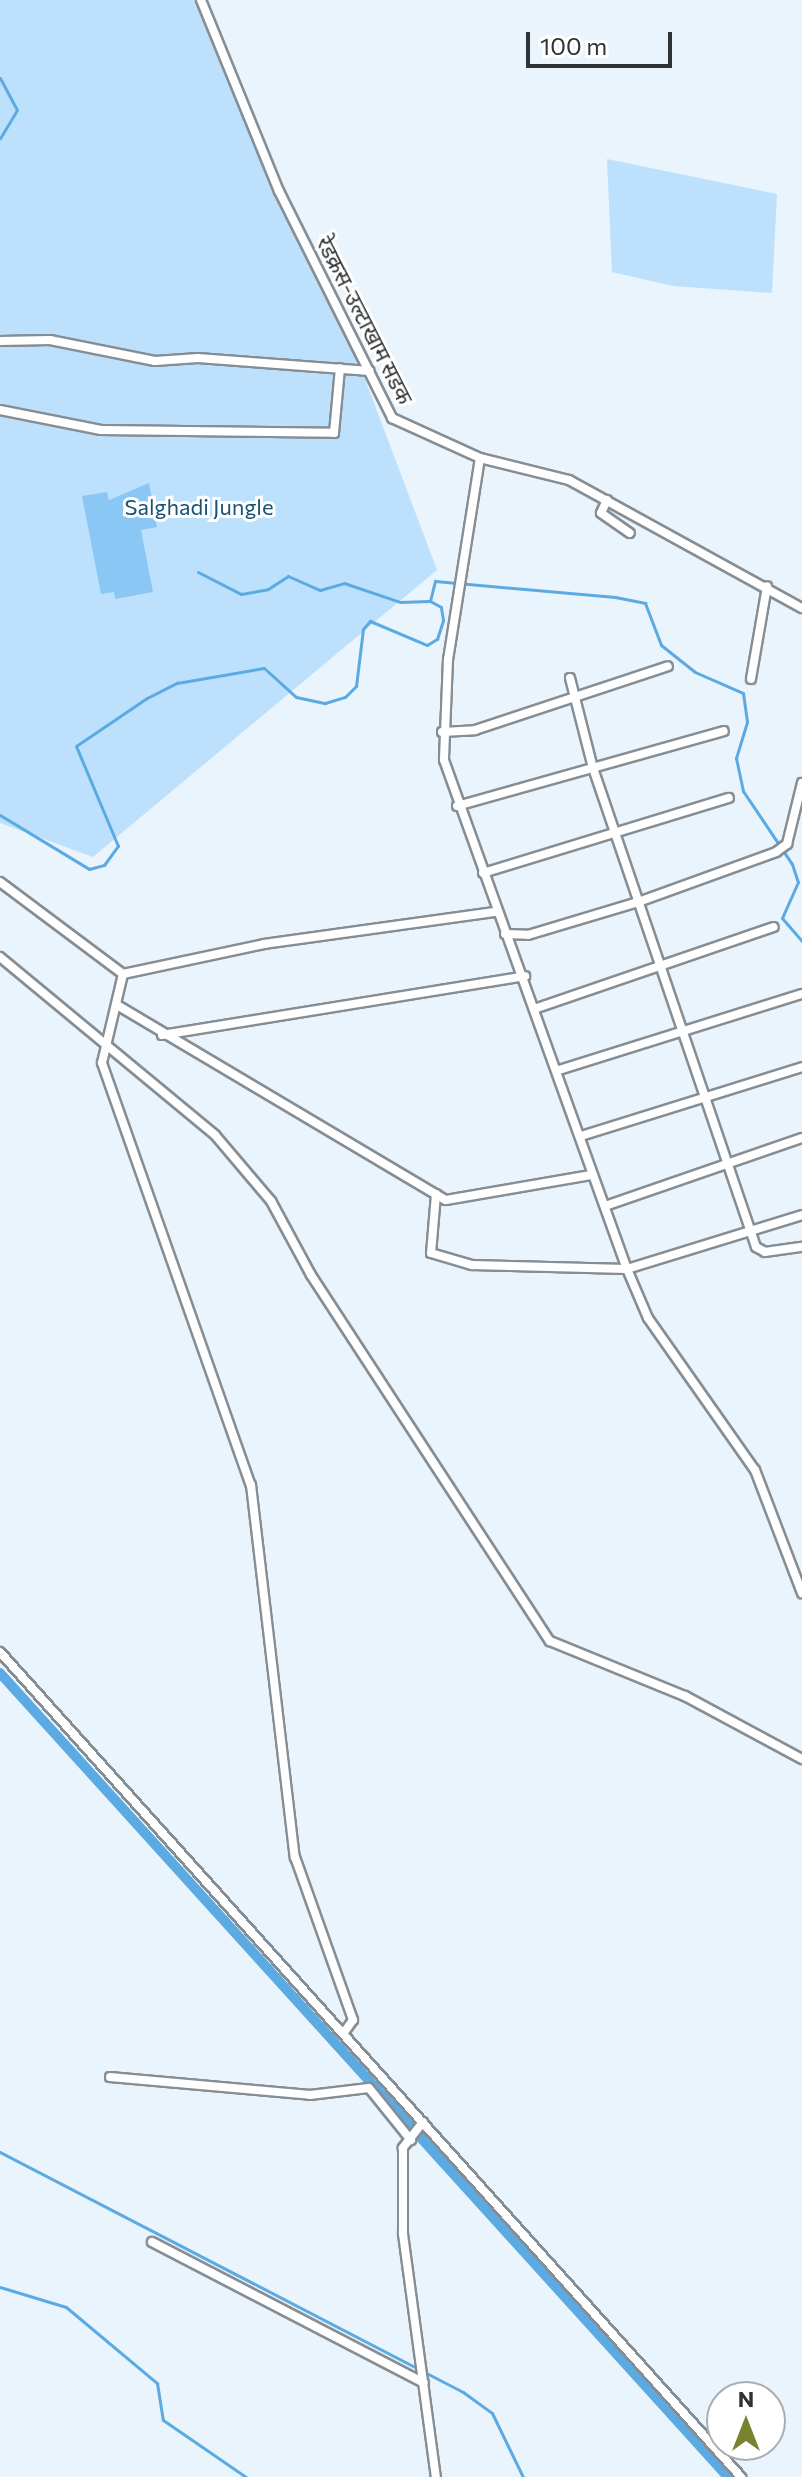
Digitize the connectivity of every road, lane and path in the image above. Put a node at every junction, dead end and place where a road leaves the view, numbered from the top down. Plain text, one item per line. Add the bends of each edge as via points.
1 (201, 0) edge
2 (0, 341) edge
3 (340, 368) junction
4 (370, 371) junction
5 (0, 410) edge
6 (480, 458) junction
7 (607, 500) junction
8 (630, 533) dead end
9 (767, 586) junction
10 (802, 608) edge
11 (668, 666) dead end
12 (570, 678) dead end
13 (751, 679) dead end
14 (574, 700) junction
15 (724, 731) dead end
16 (442, 732) junction
17 (593, 768) junction
18 (802, 783) edge
19 (729, 798) dead end
20 (457, 806) junction
21 (617, 834) junction
22 (483, 873) junction
23 (0, 882) edge
24 (641, 901) junction
25 (496, 912) junction
26 (774, 927) dead end
27 (505, 934) junction
28 (0, 957) edge
29 (664, 967) junction
30 (123, 974) junction
31 (525, 976) junction
32 (802, 994) edge
33 (117, 1005) junction
34 (537, 1008) junction
35 (685, 1033) junction
36 (162, 1035) junction
37 (103, 1044) junction
38 (802, 1067) edge
39 (559, 1070) junction
40 (707, 1096) junction
41 (581, 1136) junction
42 (802, 1138) edge
43 (732, 1163) junction
44 (591, 1175) junction
45 (436, 1194) junction
46 (608, 1205) junction
47 (802, 1215) edge
48 (750, 1231) junction
49 (802, 1247) edge
50 (627, 1269) junction
51 (802, 1593) edge
52 (0, 1652) edge
53 (802, 1759) edge
54 (343, 2034) junction
55 (110, 2077) dead end
56 (422, 2125) junction
57 (413, 2139) junction
58 (152, 2242) dead end
59 (424, 2380) junction
60 (436, 2477) edge
61 (741, 2477) edge

1 - 4 street, रेडक्रस-उल्टाखाम सडक via 279,191
2 - 3 street via 50,340 155,361 198,358
3 - 4 street
3 - 5 street via 334,433 101,430
4 - 6 street, रेडक्रस-उल्टाखाम सडक via 392,418
6 - 7 street, रेडक्रस-उल्टाखाम सडक via 569,480
6 - 16 street
7 - 8 street via 601,513
7 - 9 street, रेडक्रस-उल्टाखाम सडक
9 - 10 street, रेडक्रस-उल्टाखाम सडक
9 - 13 street
11 - 14 street
12 - 14 street
14 - 16 street via 464,733
14 - 17 street
15 - 17 street
16 - 20 street
17 - 20 street
17 - 21 street
18 - 24 street via 787,844
19 - 21 street
20 - 22 street
21 - 22 street
21 - 24 street
22 - 25 street
23 - 30 street
24 - 27 street via 528,935
24 - 29 street
25 - 27 street
25 - 30 street via 264,944
26 - 29 street
27 - 31 street
28 - 37 street
29 - 34 street
29 - 35 street
30 - 33 street
31 - 34 street
31 - 36 street
32 - 35 street
33 - 36 street
33 - 37 street
34 - 39 street
35 - 39 street
35 - 40 street
36 - 45 street
37 - 53 street via 215,1135 271,1201 311,1275 550,1641 685,1696
37 - 54 street via 102,1063 251,1485 295,1857 353,2020
38 - 40 street
39 - 41 street
40 - 41 street
40 - 43 street
41 - 44 street
42 - 43 street
43 - 46 street via 663,1181
43 - 48 street
44 - 45 street via 446,1200
44 - 46 street
45 - 50 street via 431,1253 472,1265
46 - 50 street
47 - 48 street
48 - 49 street via 765,1252
48 - 50 street
50 - 51 street via 648,1318 755,1470
52 - 54 street
54 - 56 street
55 - 57 street via 310,2095 369,2088
56 - 57 street
56 - 61 street
57 - 59 street via 403,2148 403,2234
58 - 59 street
59 - 60 street

